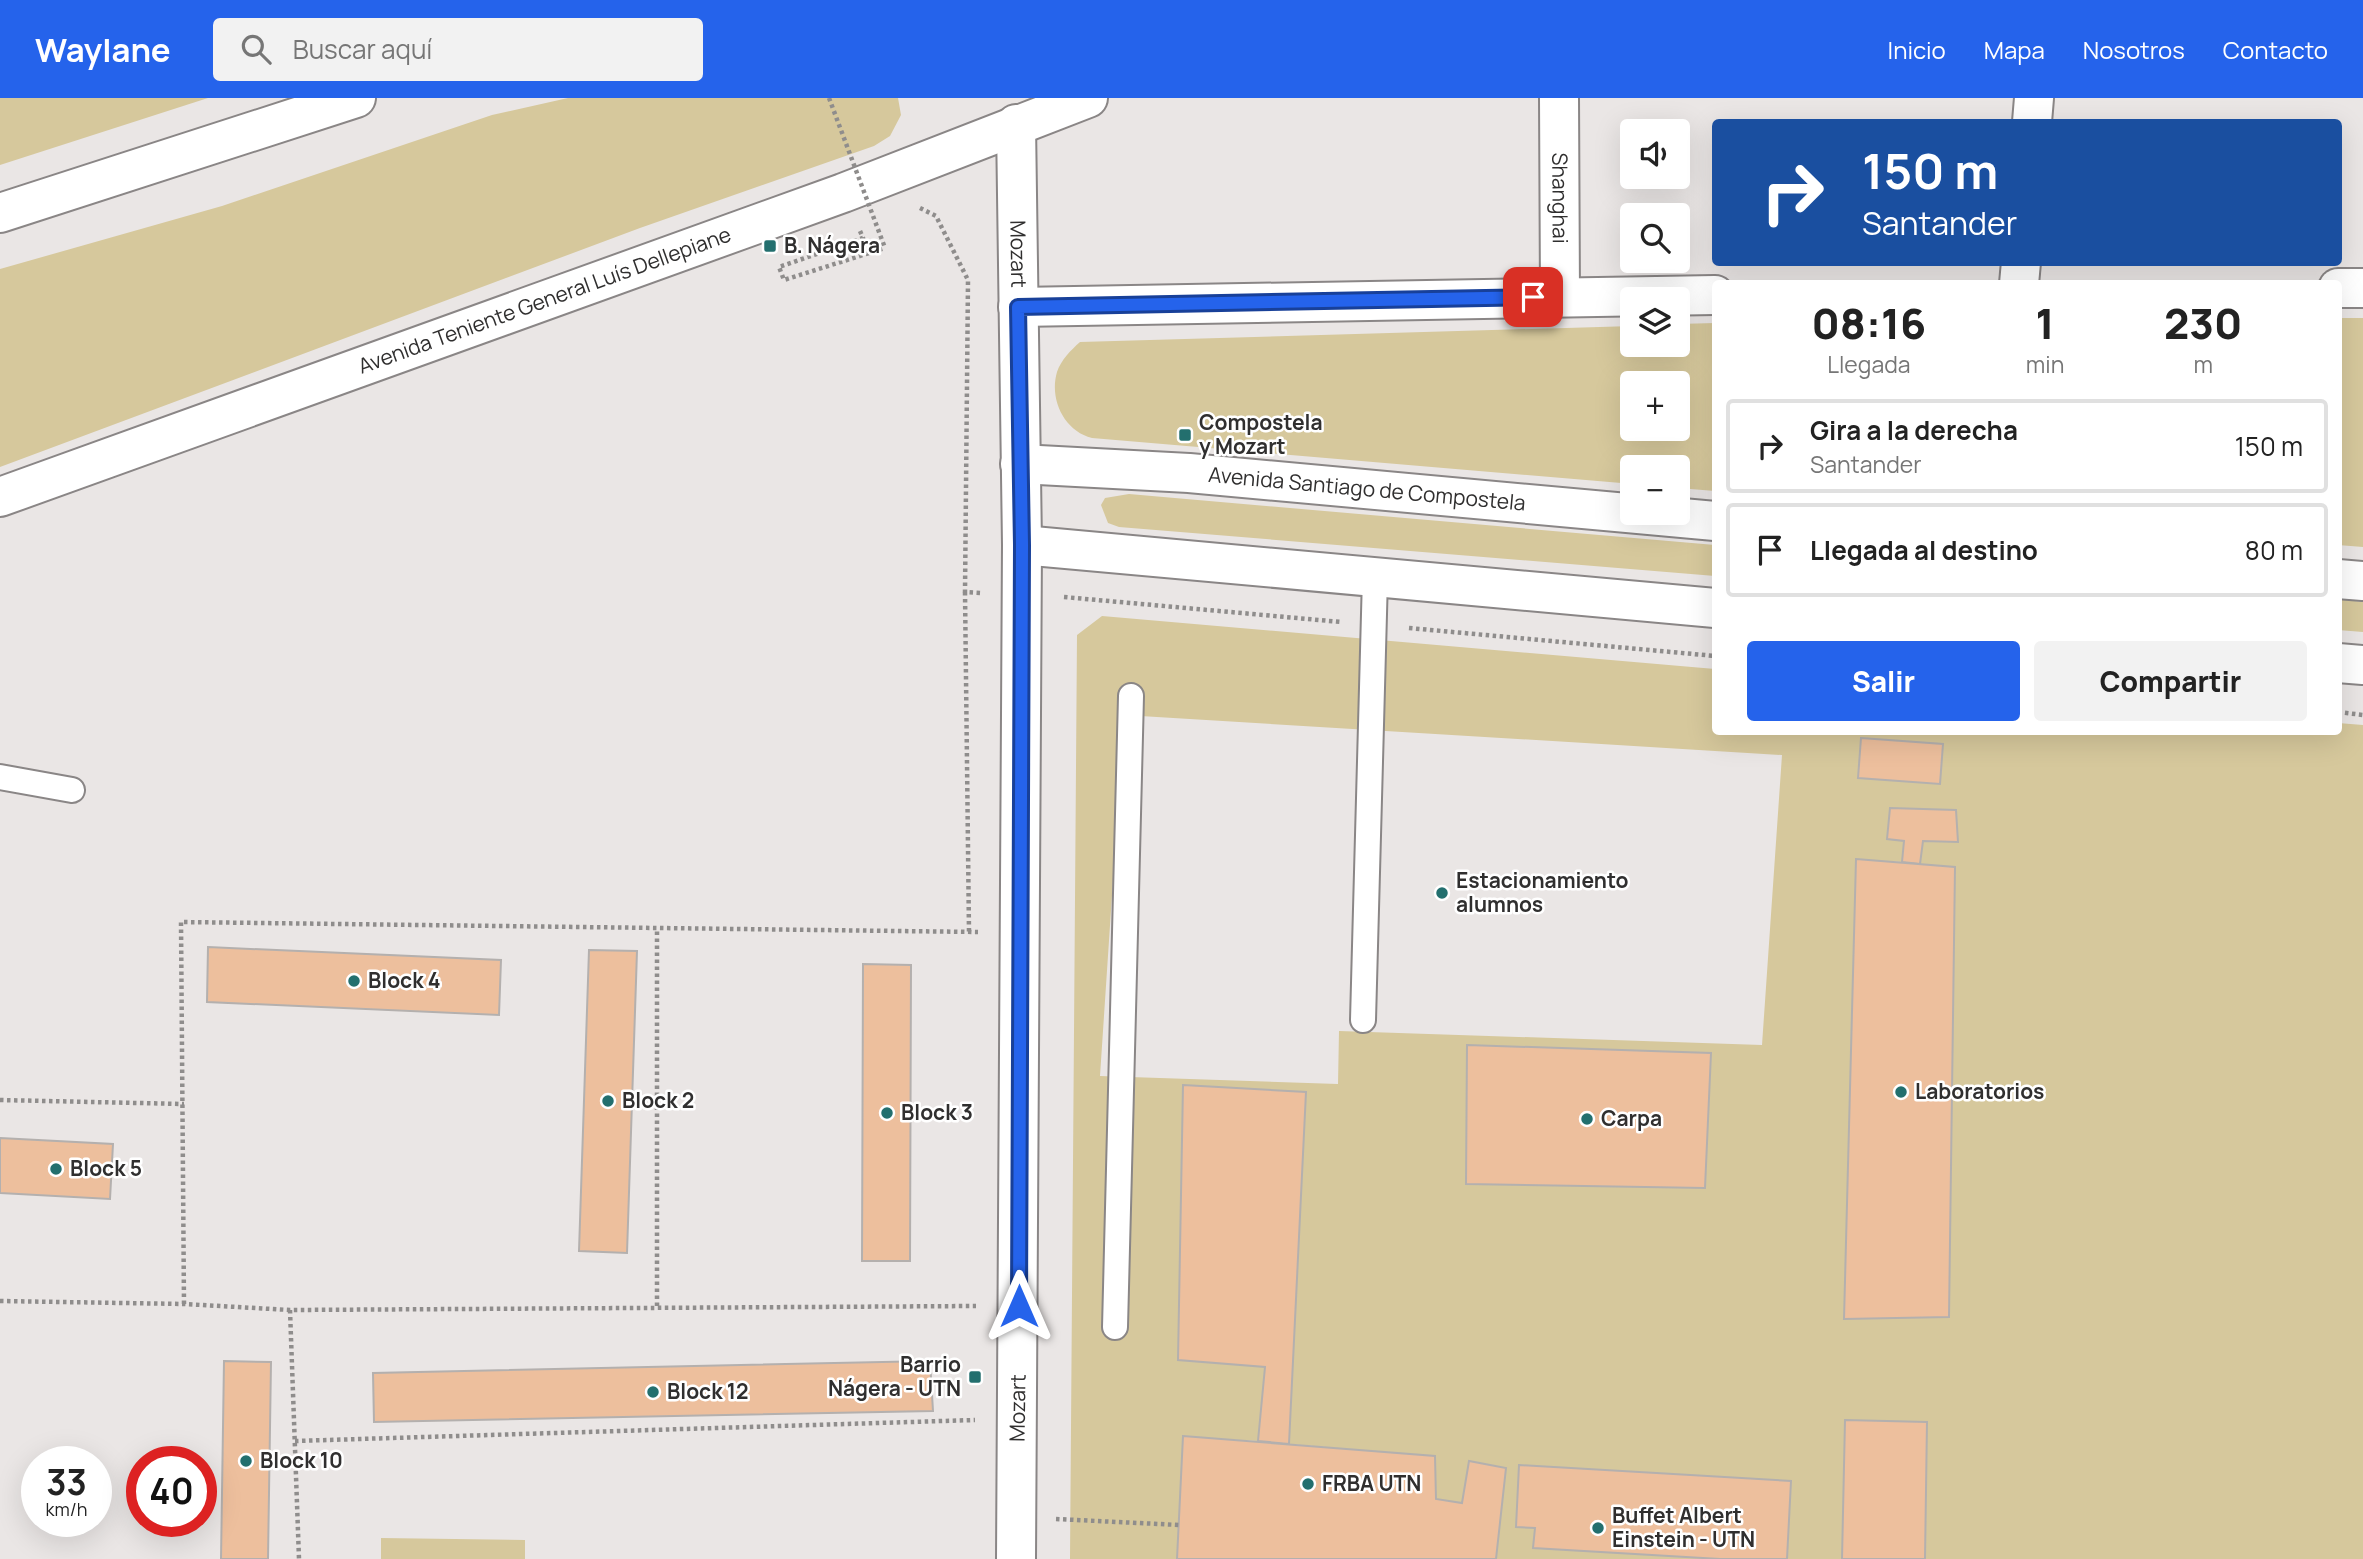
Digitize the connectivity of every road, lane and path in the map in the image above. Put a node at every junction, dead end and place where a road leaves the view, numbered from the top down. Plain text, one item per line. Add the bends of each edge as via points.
1 (356, 98) edge
2 (829, 98) edge
3 (1088, 98) edge
4 (1559, 98) edge
5 (2034, 98) edge
6 (2032, 119) edge
7 (1016, 124) junction
8 (0, 213) edge
9 (863, 238) dead end
10 (2342, 288) edge
11 (2363, 288) edge
12 (1712, 295) edge
13 (1560, 296) junction
14 (1018, 307) junction
15 (1020, 464) junction
16 (0, 497) edge
17 (1712, 521) edge
18 (1022, 545) junction
19 (1375, 577) junction
20 (2342, 579) edge
21 (2363, 581) edge
22 (965, 592) dead end
23 (1712, 608) edge
24 (2342, 663) edge
25 (2363, 665) edge
26 (1132, 696) dead end
27 (2342, 712) edge
28 (2363, 715) edge
29 (0, 776) edge
30 (72, 790) dead end
31 (657, 928) junction
32 (969, 932) junction
33 (1020, 932) junction
34 (1363, 1020) dead end
35 (0, 1100) edge
36 (184, 1104) junction
37 (0, 1301) edge
38 (184, 1304) junction
39 (657, 1306) junction
40 (1019, 1306) junction
41 (290, 1310) junction
42 (1115, 1327) dead end
43 (1018, 1418) junction
44 (295, 1441) junction
45 (1017, 1517) junction
46 (1179, 1525) dead end
47 (299, 1559) edge
48 (1016, 1559) edge

1 - 8 main road
2 - 9 path, bridge via 885,248 785,280 779,267
3 - 7 main road, Avenida Teniente General Luís Dellepiane
4 - 13 main road, Shanghai
5 - 6 main road
7 - 14 main road, Mozart
7 - 16 main road, Avenida Teniente General Luís Dellepiane via 843,193
10 - 11 main road
12 - 13 main road
13 - 14 main road
14 - 15 main road, Mozart
15 - 17 main road, Avenida Santiago de Compostela via 1189,473
15 - 18 main road, Mozart
18 - 19 main road
18 - 33 main road, Mozart
19 - 23 main road
19 - 34 lane
20 - 21 main road
22 - 32 path
24 - 25 main road
26 - 42 lane
27 - 28 path
29 - 30 lane
31 - 32 path
31 - 36 path via 181,922
31 - 39 path
32 - 33 path
33 - 40 main road, Mozart
35 - 36 path
36 - 38 path
37 - 38 path
38 - 41 path
39 - 40 path
39 - 41 path
40 - 43 main road, Mozart
41 - 44 path
43 - 44 path
43 - 45 main road, Mozart
44 - 47 path
45 - 46 path
45 - 48 main road, Mozart

